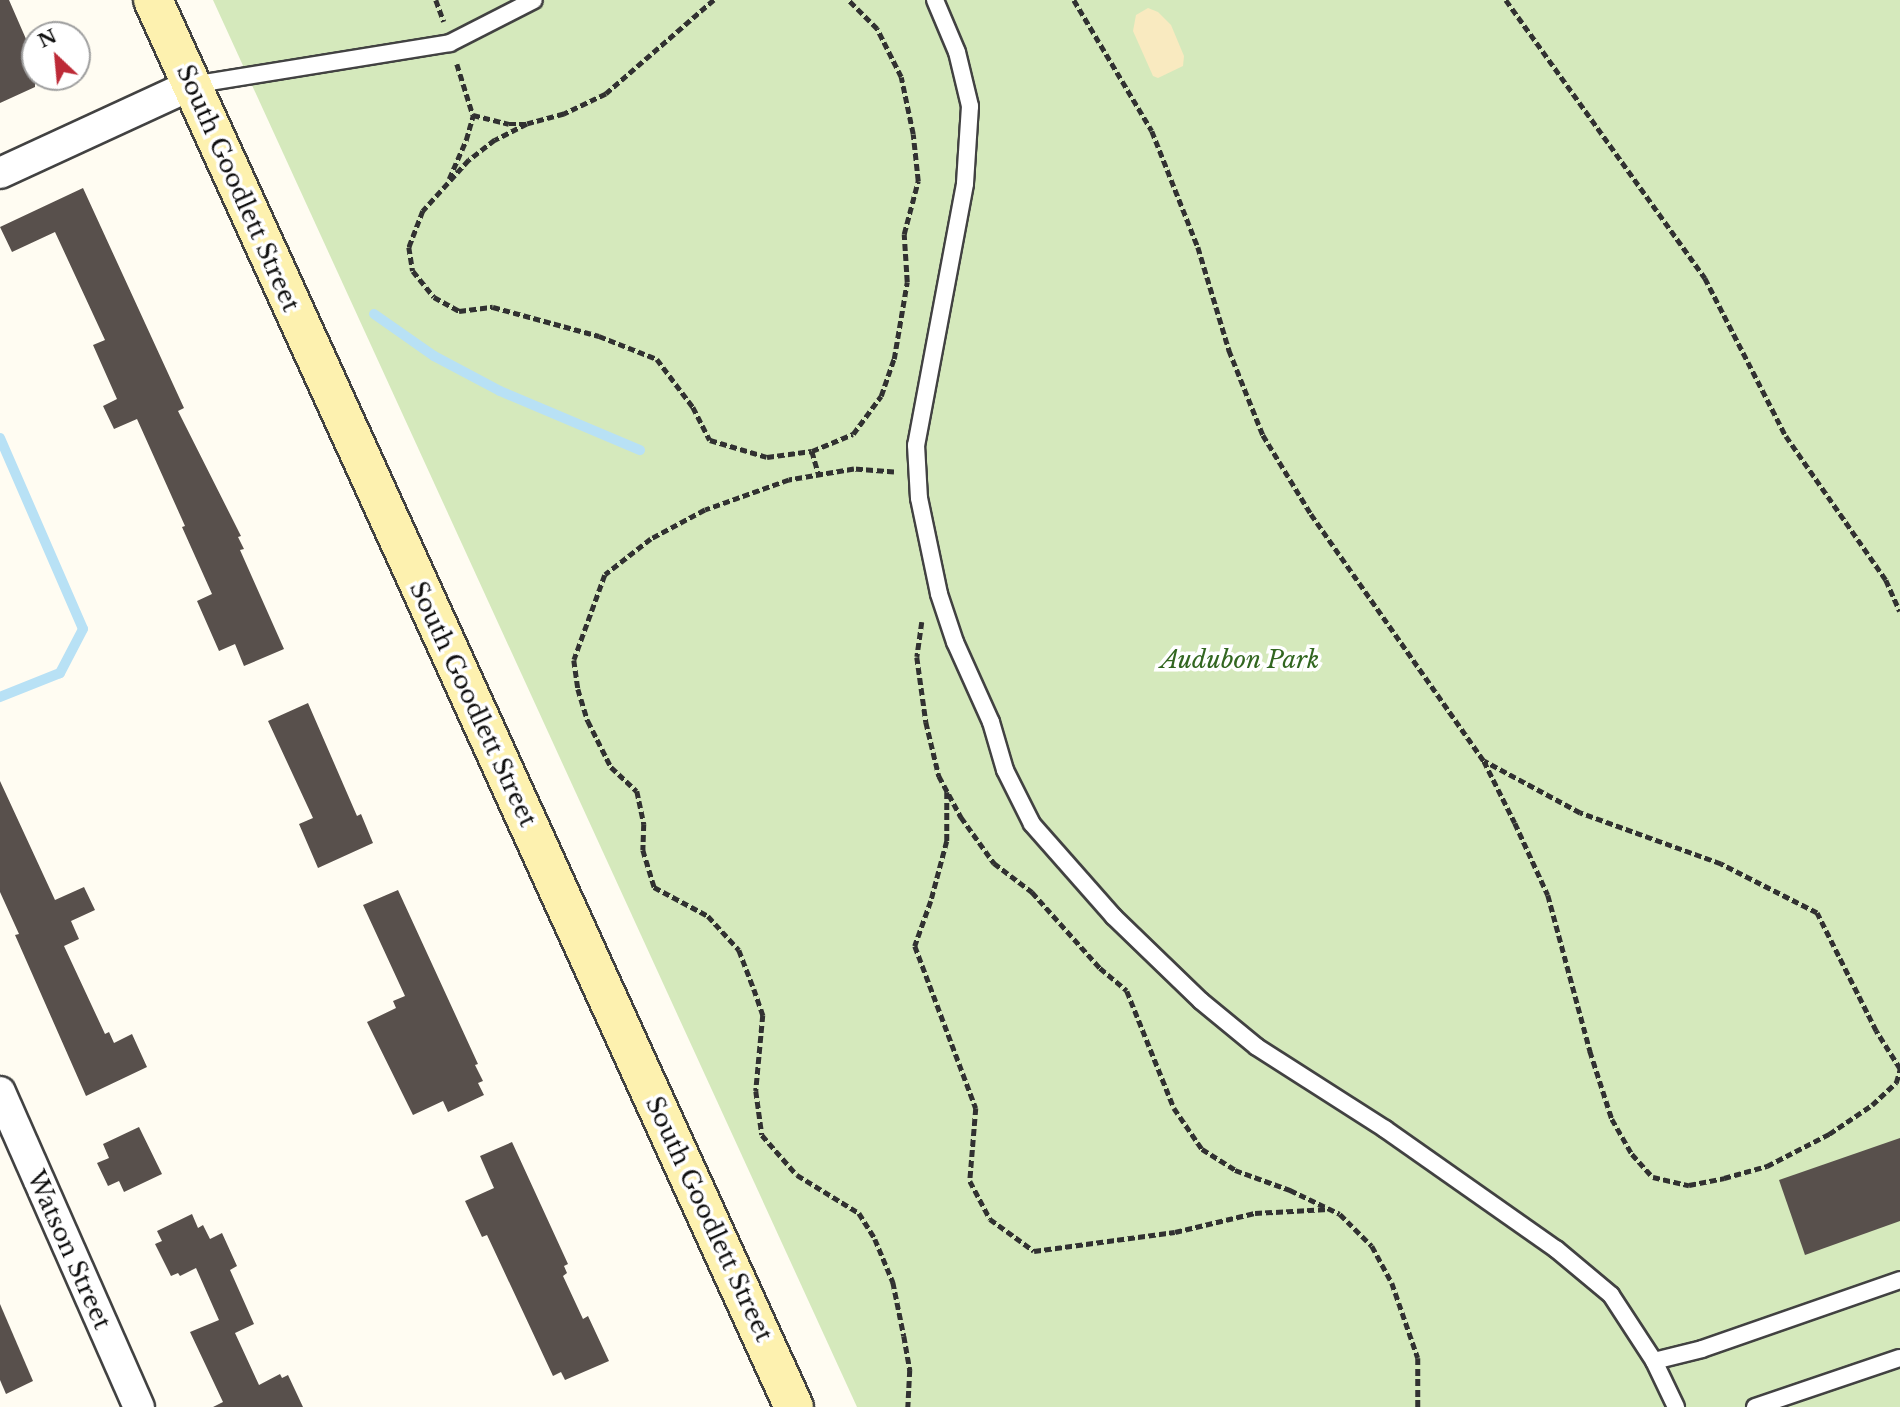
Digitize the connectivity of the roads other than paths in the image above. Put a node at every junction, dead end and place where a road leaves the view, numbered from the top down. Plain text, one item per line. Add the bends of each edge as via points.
1 (153, 0) edge
2 (534, 0) edge
3 (935, 0) edge
4 (191, 85) junction
5 (0, 173) edge
6 (0, 1092) edge
7 (1900, 1280) edge
8 (1900, 1359) edge
9 (1654, 1361) junction
10 (139, 1407) edge
11 (794, 1407) edge
12 (1676, 1407) edge
13 (1755, 1407) edge

1 - 4 main road, South Goodlett Street
2 - 4 lane via 450,43
3 - 9 lane via 957,52 970,106 965,184 916,445 919,498 939,594 955,642 991,722 1005,770 1032,824 1113,916 1201,1001 1257,1046 1556,1249 1611,1295
4 - 5 street
4 - 11 main road, South Goodlett Street
6 - 10 street, Watson Street
7 - 9 lane via 1702,1349
8 - 13 lane
9 - 12 lane

